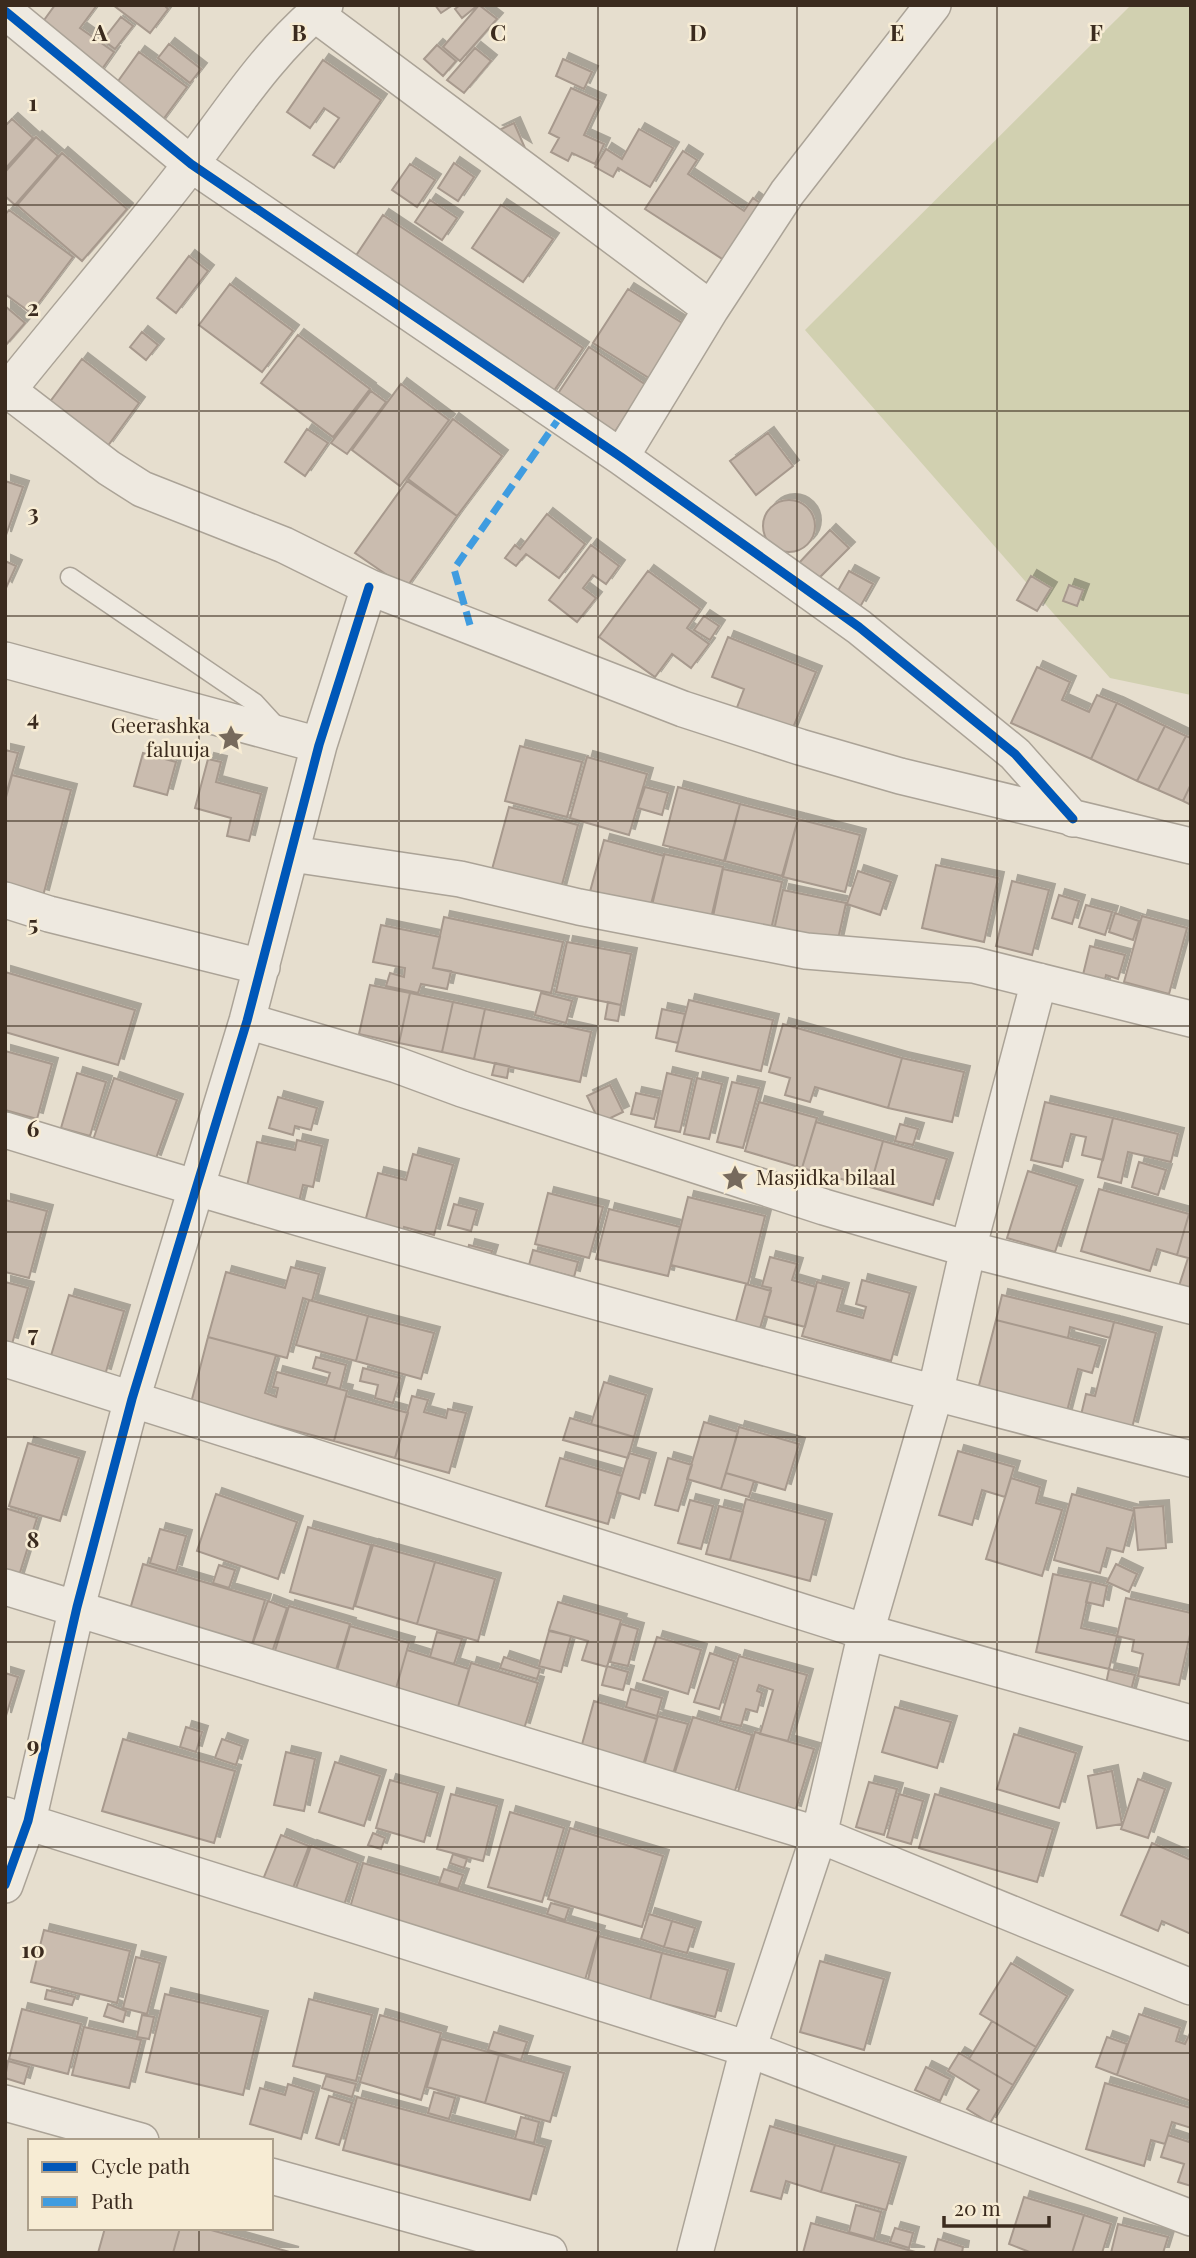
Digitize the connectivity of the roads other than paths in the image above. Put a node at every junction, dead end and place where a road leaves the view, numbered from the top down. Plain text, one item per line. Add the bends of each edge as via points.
1 (933, 5) edge
2 (320, 9) edge
3 (5, 10) edge
4 (191, 164) junction
5 (711, 309) junction
6 (7, 389) edge
7 (621, 457) junction
8 (70, 577) dead end
9 (369, 587) junction
10 (5, 660) edge
11 (303, 741) junction
12 (1073, 819) junction
13 (1191, 846) edge
14 (292, 854) junction
15 (5, 900) edge
16 (262, 967) junction
17 (1039, 981) junction
18 (1191, 1019) edge
19 (247, 1021) junction
20 (5, 1130) edge
21 (197, 1189) junction
22 (968, 1249) junction
23 (1191, 1306) edge
24 (5, 1359) edge
25 (935, 1394) junction
26 (132, 1399) junction
27 (1191, 1459) edge
28 (5, 1587) edge
29 (77, 1607) junction
30 (866, 1632) junction
31 (1191, 1723) edge
32 (17, 1818) edge
33 (819, 1835) junction
34 (5, 1885) edge
35 (1191, 1987) edge
36 (748, 2049) junction
37 (5, 2103) edge
38 (134, 2139) edge
39 (273, 2177) edge
40 (1191, 2218) edge
41 (549, 2253) edge
42 (695, 2253) edge

1 - 5 street via 787,193
2 - 4 street via 249,83
2 - 5 street
3 - 4 street
4 - 6 street
4 - 7 street
5 - 7 street
6 - 9 street via 142,489 284,545
7 - 12 street via 859,627 1015,754
8 - 11 lane
9 - 11 street
9 - 12 street via 683,709 900,776
10 - 11 street
11 - 14 street
12 - 13 street
14 - 16 street
14 - 17 street via 460,879 806,951 937,960
15 - 16 street
16 - 19 street
17 - 18 street
17 - 22 street
19 - 21 street
19 - 22 street
20 - 21 street
21 - 25 street
21 - 26 street
22 - 23 street
22 - 25 street
24 - 26 street
25 - 27 street
25 - 30 street
26 - 29 street
26 - 30 street
28 - 29 street
29 - 32 street
29 - 33 street
30 - 31 street
30 - 33 street
32 - 34 street
32 - 36 street
33 - 35 street
33 - 36 street
36 - 40 street
36 - 42 street
37 - 38 street
39 - 41 street

